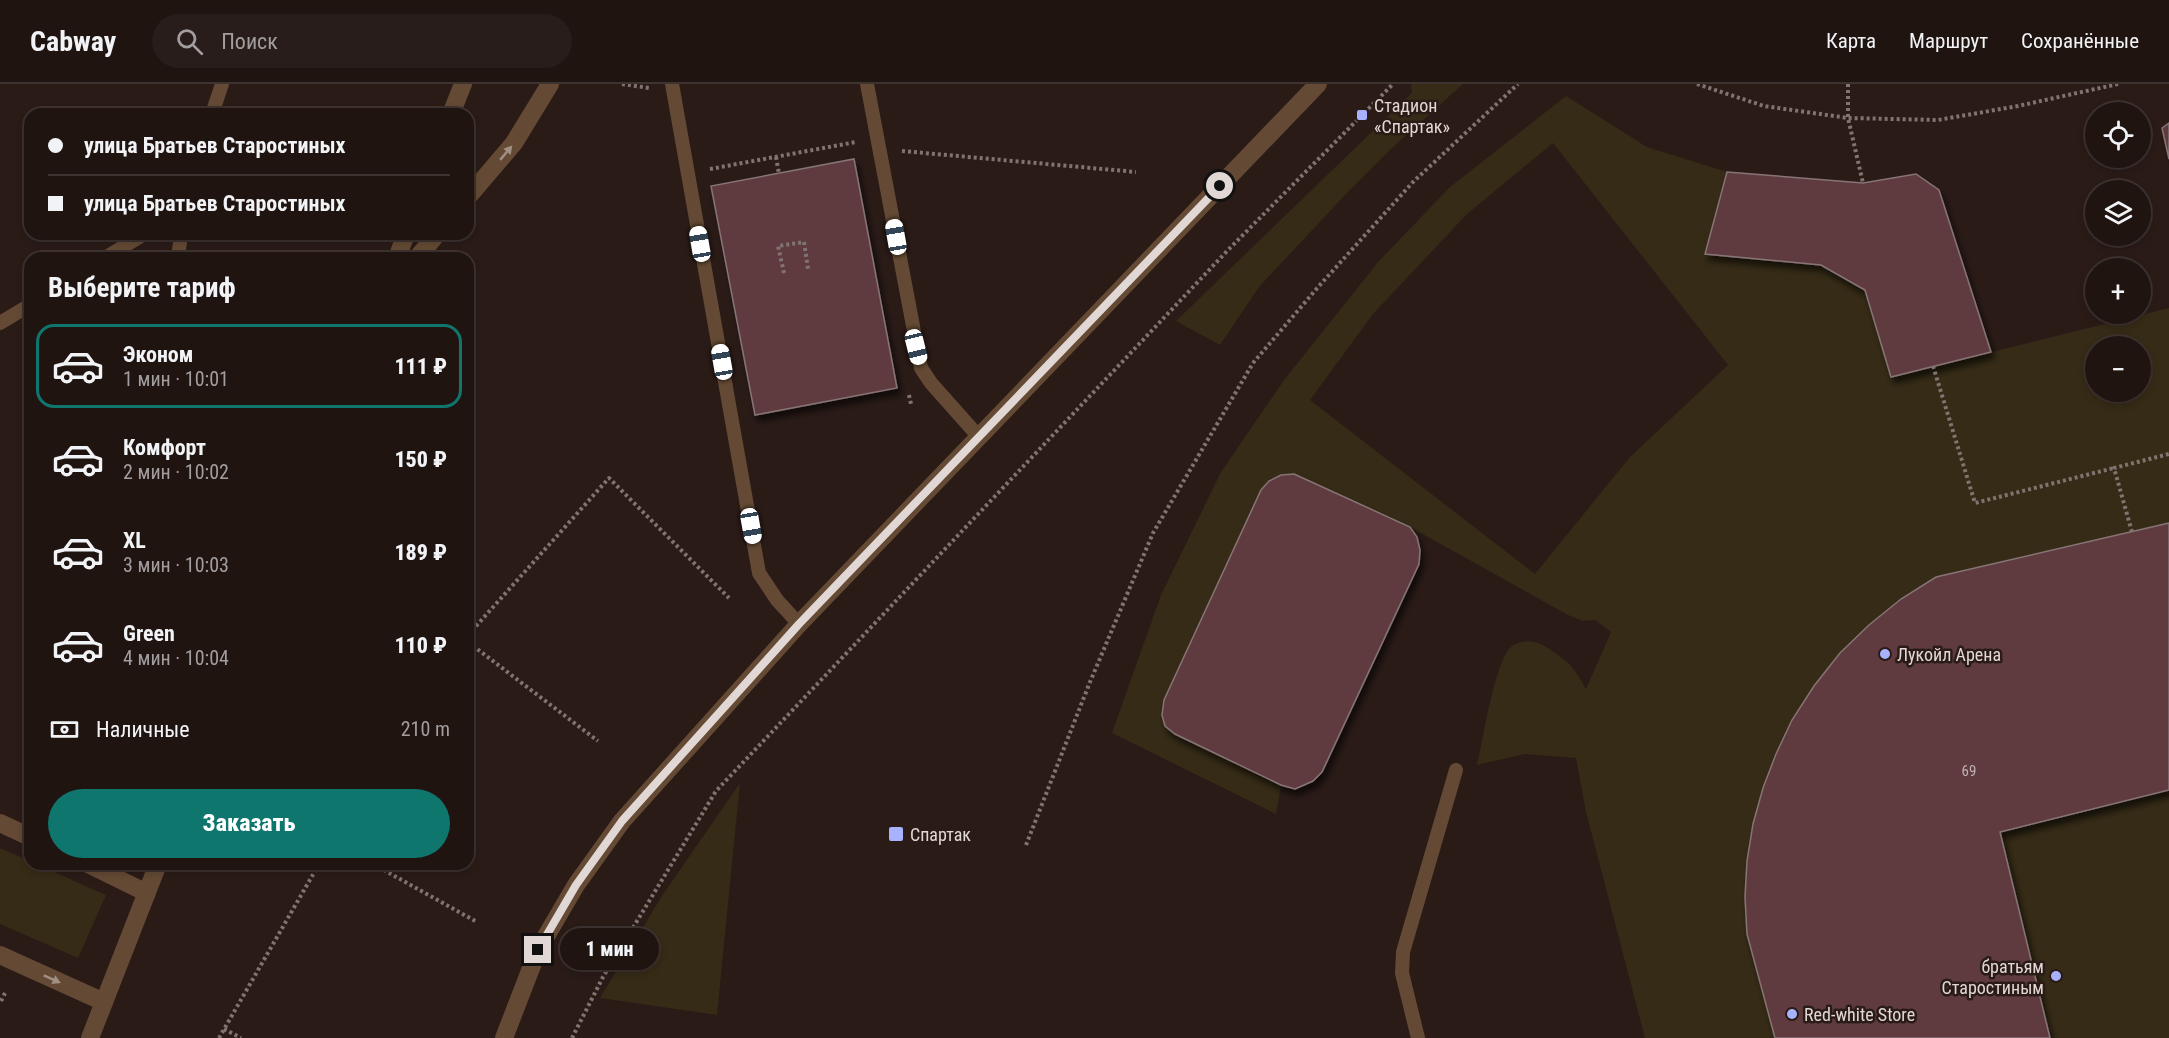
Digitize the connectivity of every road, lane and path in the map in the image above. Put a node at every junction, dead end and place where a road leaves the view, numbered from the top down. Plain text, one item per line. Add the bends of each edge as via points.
1 (222, 84) edge
2 (463, 84) edge
3 (550, 84) edge
4 (672, 84) edge
5 (867, 84) edge
6 (1305, 84) edge
7 (1318, 84) edge
8 (1393, 84) edge
9 (1518, 84) edge
10 (1697, 84) edge
11 (1848, 84) edge
12 (2118, 84) edge
13 (1301, 102) junction
14 (214, 108) edge
15 (453, 108) edge
16 (1848, 118) junction
17 (879, 149) junction
18 (776, 156) junction
19 (700, 172) dead end
20 (1136, 172) dead end
21 (779, 174) dead end
22 (1863, 183) dead end
23 (474, 190) edge
24 (134, 240) edge
25 (432, 240) edge
26 (115, 252) edge
27 (422, 252) edge
28 (808, 269) dead end
29 (784, 273) dead end
30 (24, 309) edge
31 (0, 323) edge
32 (1933, 366) dead end
33 (908, 392) dead end
34 (910, 404) dead end
35 (979, 437) junction
36 (2169, 454) edge
37 (2114, 468) junction
38 (2132, 532) dead end
39 (729, 598) dead end
40 (799, 624) junction
41 (474, 628) edge
42 (474, 647) edge
43 (598, 741) dead end
44 (1456, 770) dead end
45 (0, 823) edge
46 (24, 834) edge
47 (1026, 845) dead end
48 (100, 870) edge
49 (156, 870) edge
50 (316, 870) edge
51 (384, 870) edge
52 (147, 893) junction
53 (477, 922) dead end
54 (0, 955) edge
55 (5, 993) dead end
56 (1, 1001) edge
57 (104, 1002) junction
58 (224, 1029) junction
59 (90, 1038) edge
60 (219, 1038) edge
61 (241, 1038) edge
62 (504, 1038) edge
63 (572, 1038) edge
64 (1418, 1038) edge

1 - 14 lane
2 - 15 street
23 -> 3 street via 514,143
4 - 40 lane via 759,573
5 - 17 lane
6 - 13 street
7 - 13 street
8 - 63 path via 1229,249 716,791 603,977
9 - 47 path via 1413,182 1253,363 1153,533
10 - 16 path via 1764,106
11 - 16 path
12 - 16 path via 1938,120
13 - 35 street
16 - 22 path
17 - 18 path via 862,147 861,141
17 - 20 path
17 - 35 lane via 921,368
18 - 19 path
18 - 21 path
24 - 26 lane
25 - 27 street
28 - 29 path via 804,242 778,246
30 - 31 lane
32 - 37 path via 1975,503
33 - 34 path
35 - 40 street
36 - 37 path
37 - 38 path
39 - 41 path via 609,478
40 - 62 street via 622,821 576,885 538,950
42 - 43 path
44 - 64 lane via 1403,952 1402,973
45 - 46 street
48 - 52 street
49 - 52 street
50 - 58 path
51 - 53 path
52 - 57 street
54 -> 57 street
55 - 56 path
57 - 59 street
58 - 60 path
58 - 61 path

